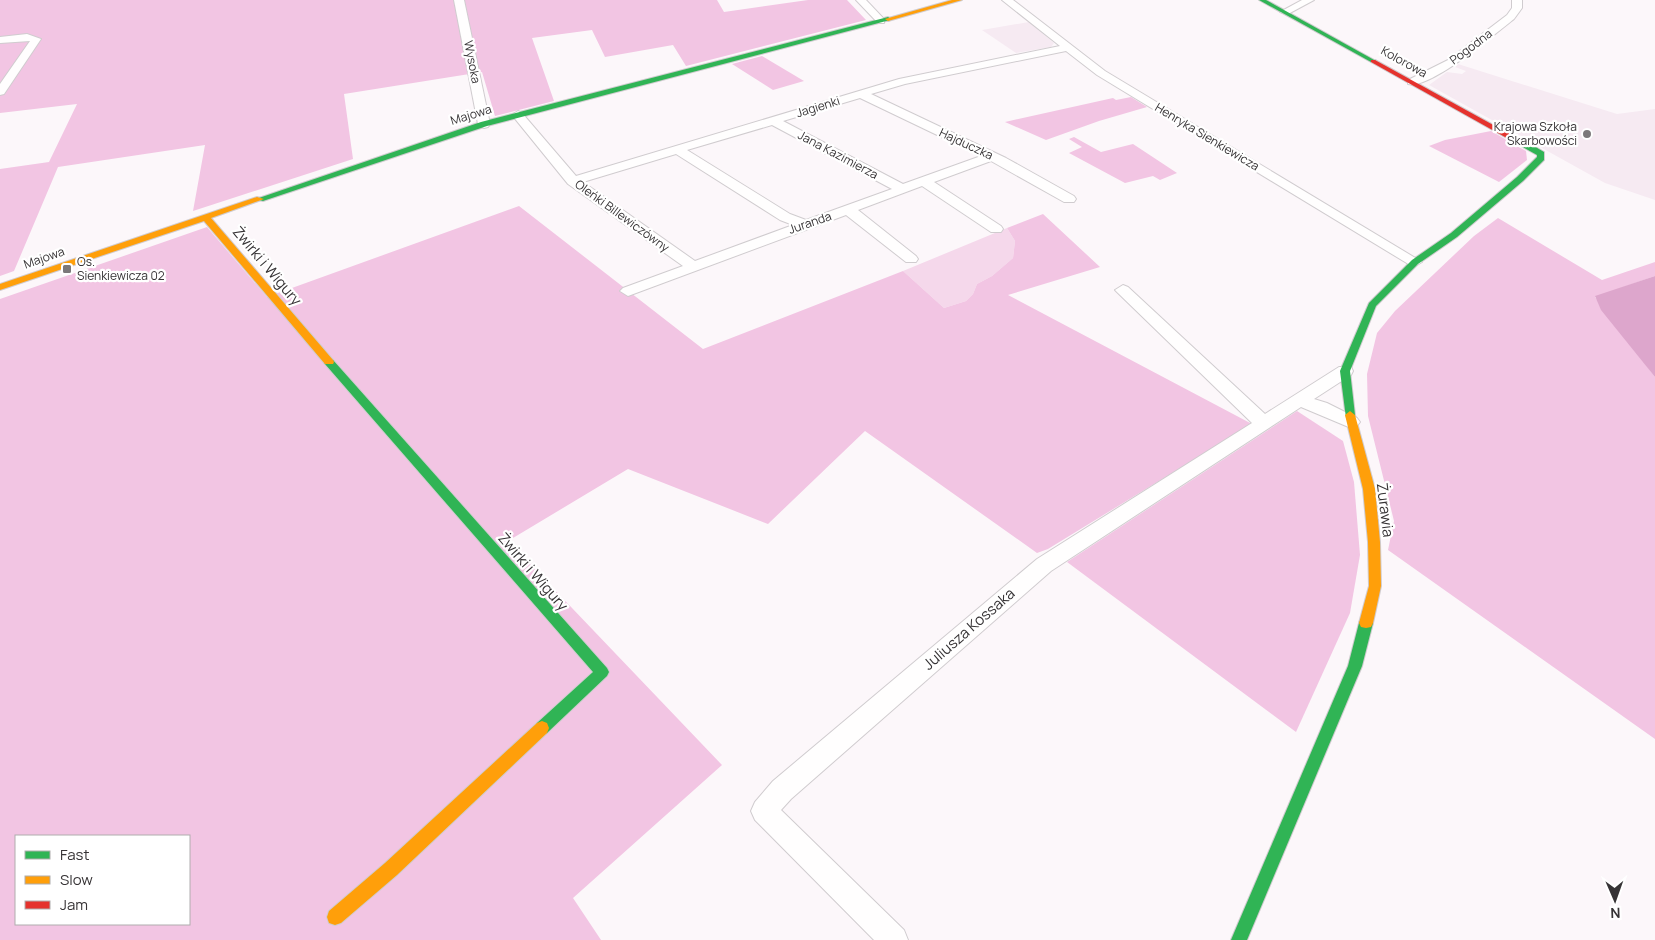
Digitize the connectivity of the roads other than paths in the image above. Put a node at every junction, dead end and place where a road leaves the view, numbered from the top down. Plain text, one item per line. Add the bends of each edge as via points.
1 (459, 0) edge
2 (861, 0) edge
3 (959, 0) edge
4 (1007, 0) edge
5 (1262, 0) edge
6 (1309, 0) edge
7 (1517, 0) edge
8 (1285, 12) junction
9 (881, 22) junction
10 (0, 40) edge
11 (1067, 48) junction
12 (1412, 82) junction
13 (0, 92) edge
14 (861, 94) junction
15 (518, 115) junction
16 (774, 121) junction
17 (484, 124) junction
18 (1532, 148) joint
19 (678, 150) junction
20 (992, 156) junction
21 (572, 181) junction
22 (923, 181) junction
23 (902, 189) junction
24 (1070, 199) dead end
25 (849, 210) junction
26 (205, 217) junction
27 (805, 225) junction
28 (996, 229) dead end
29 (911, 259) dead end
30 (1415, 262) junction
31 (693, 266) junction
32 (0, 287) edge
33 (1124, 290) dead end
34 (628, 291) dead end
35 (1345, 372) junction
36 (1300, 401) junction
37 (1350, 422) junction
38 (1264, 424) junction
39 (335, 917) dead end
40 (894, 940) edge
41 (1240, 940) edge

1 - 17 street, Wysoka
2 - 9 street
3 - 9 street, Majowa
4 - 11 street, Henryka Sienkiewicza
5 - 8 street, Kolorowa
6 - 8 street
7 - 12 street, Pogodna via 1518,8 1511,17 1453,61
8 - 12 street, Kolorowa
9 - 15 street, Majowa
10 - 13 street via 36,39
11 - 14 street, Jagienki via 903,81
11 - 30 street, Henryka Sienkiewicza via 1189,128
12 - 18 street, Kolorowa
14 - 16 street, Jagienki
14 - 20 street, Hajduczka
15 - 17 street, Majowa
15 - 21 street, Oleńki Billewiczówny
16 - 19 street, Jagienki
16 - 23 street, Jana Kazimierza
17 - 26 street, Majowa
18 - 30 street, Żurawia via 1541,154 1536,164 1454,235
19 - 21 street, Jagienki
19 - 27 street via 785,217
20 - 22 street, Juranda
20 - 24 street, Hajduczka
21 - 31 street, Oleńki Billewiczówny
22 - 23 street, Juranda
22 - 28 street
23 - 25 street, Juranda
25 - 27 street, Juranda
25 - 29 street
26 - 32 street, Majowa
26 - 39 street, Żwirki i Wigury via 336,371 602,672
27 - 31 street, Juranda
30 - 35 street, Żurawia via 1372,305
31 - 34 street, Juranda
33 - 38 street
35 - 36 street, Juliusza Kossaka
35 - 37 street, Żurawia
36 - 37 street via 1321,407
36 - 38 street, Juliusza Kossaka
37 - 41 street, Żurawia via 1369,489 1375,586 1354,666
38 - 40 street, Juliusza Kossaka via 1044,565 782,790 764,811

